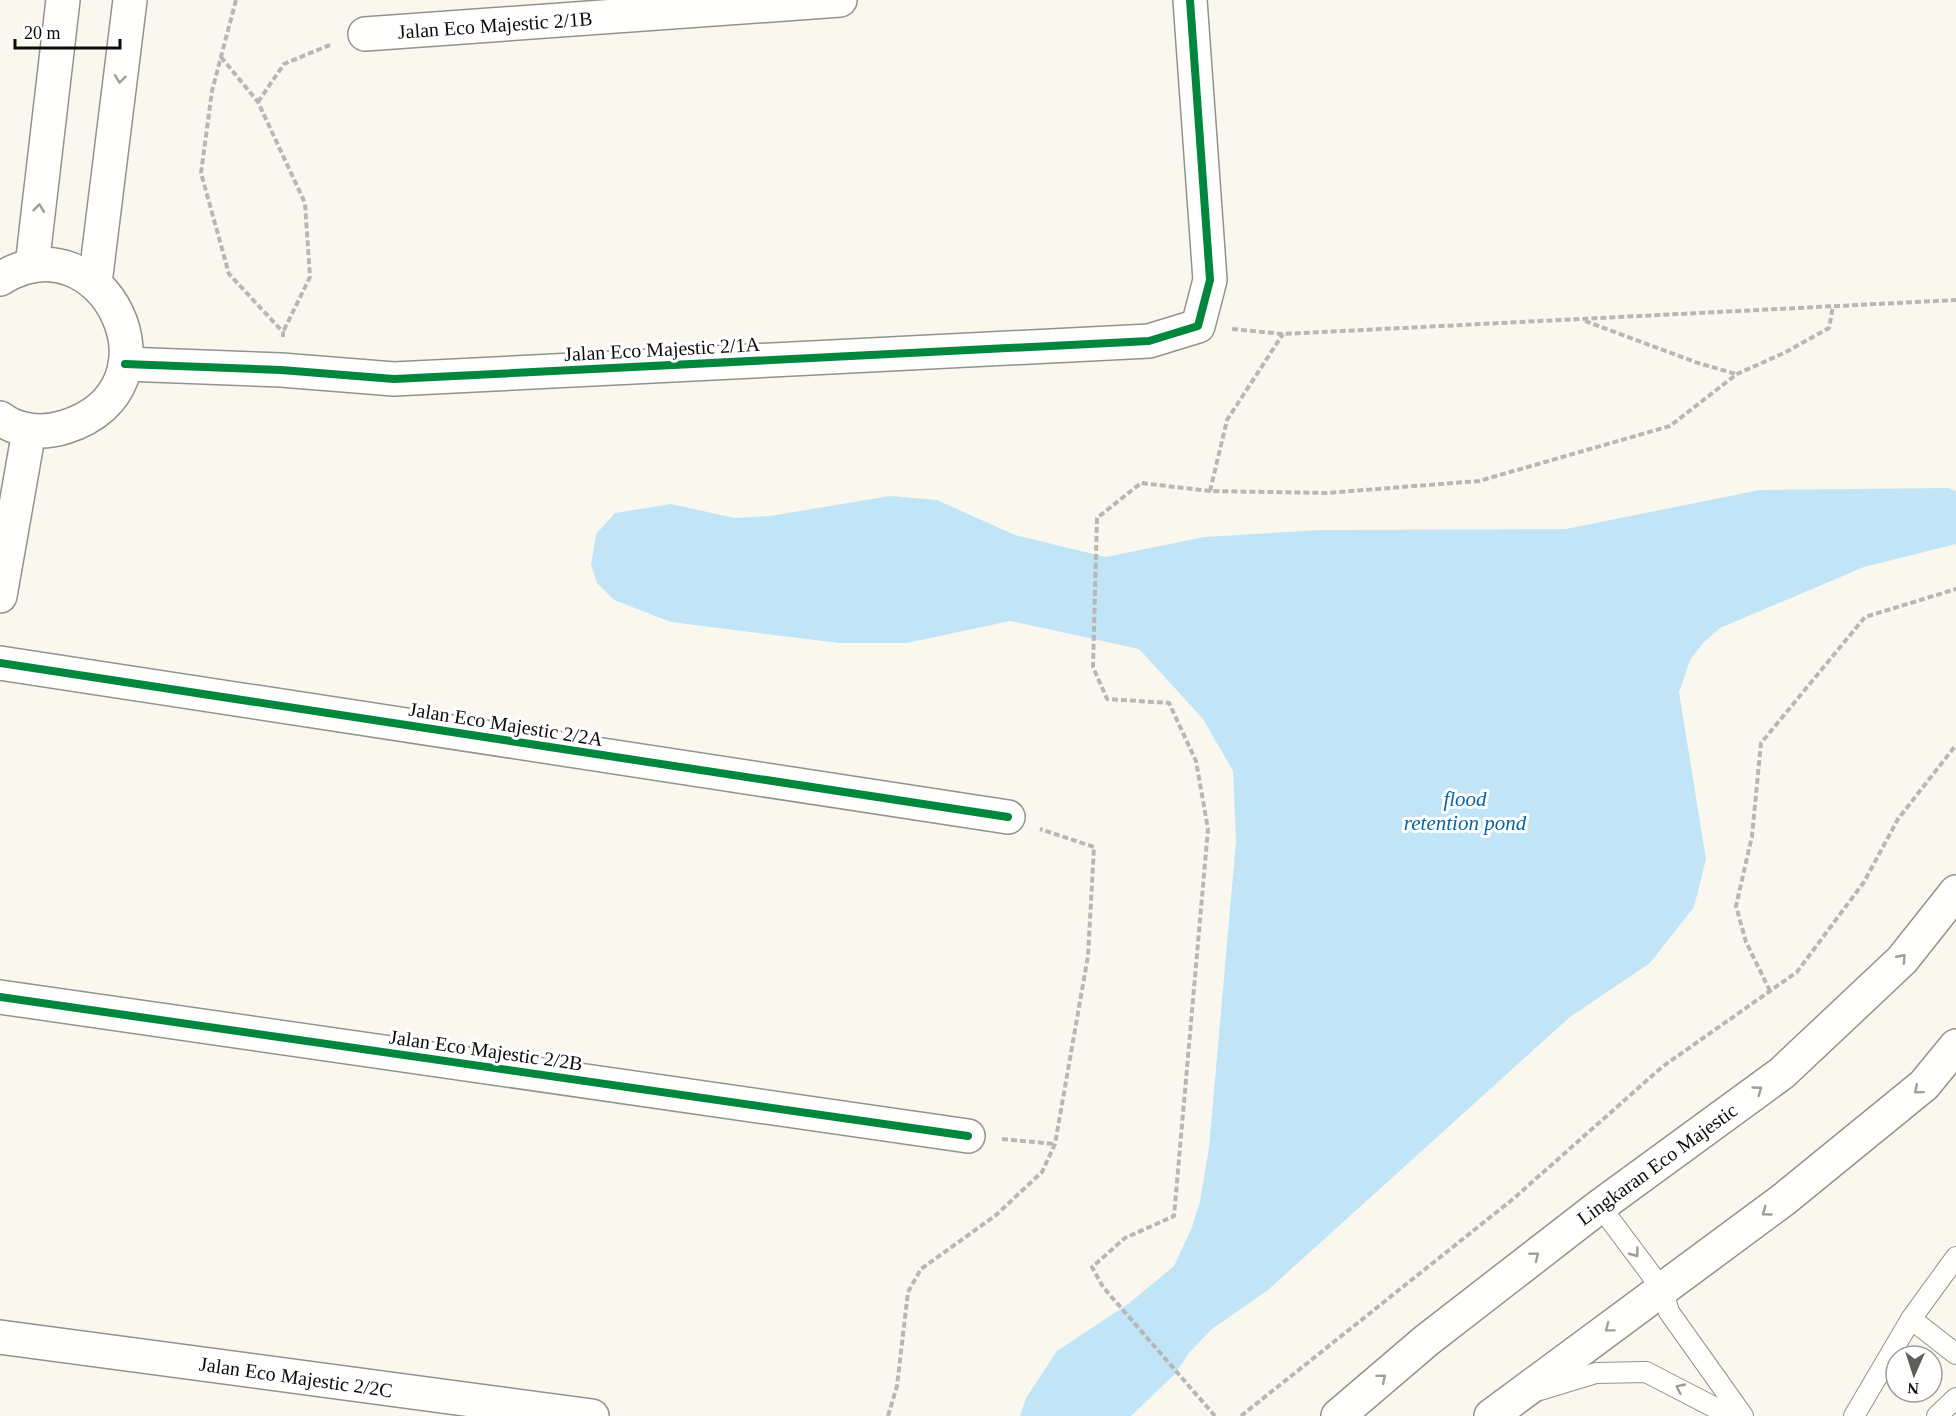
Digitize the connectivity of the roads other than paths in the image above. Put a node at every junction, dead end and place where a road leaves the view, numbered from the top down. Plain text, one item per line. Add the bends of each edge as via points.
1 (63, 0) edge
2 (130, 0) edge
3 (840, 0) edge
4 (1190, 0) edge
5 (365, 34) road end
6 (32, 267) junction
7 (0, 279) edge
8 (95, 283) junction
9 (125, 364) junction
10 (0, 418) edge
11 (29, 431) junction
12 (0, 596) edge
13 (0, 663) edge
14 (1008, 817) road end
15 (1956, 892) edge
16 (0, 997) edge
17 (1956, 1046) edge
18 (968, 1136) road end
19 (1600, 1206) junction
20 (1956, 1257) edge
21 (1662, 1289) junction
22 (1911, 1319) junction
23 (0, 1337) edge
24 (1956, 1354) edge
25 (1517, 1396) junction
26 (1956, 1398) edge
27 (592, 1416) edge
28 (1338, 1416) edge
29 (1491, 1416) edge
30 (1731, 1416) edge
31 (1743, 1416) edge
32 (1854, 1416) edge
33 (1936, 1416) edge

6 -> 1 street
2 -> 8 street
3 - 5 street, Jalan Eco Majestic 2/1B
4 - 9 street, Jalan Eco Majestic 2/1A via 1210,280 1198,326 1149,341 394,379
6 - 7 street
6 - 8 street via 76,272
8 - 9 street via 121,319 126,341
9 - 11 street via 117,388 94,413 57,430
10 - 11 street
11 - 12 street
13 - 14 street, Jalan Eco Majestic 2/2A
19 -> 15 street, Lingkaran Eco Majestic via 1782,1073 1902,960
16 - 18 street, Jalan Eco Majestic 2/2B
17 -> 21 street via 1924,1084 1783,1200
19 -> 21 lane
28 -> 19 street, Lingkaran Eco Majestic via 1427,1340
20 - 22 lane
21 -> 25 street
21 - 31 lane via 1668,1312
22 - 24 lane
22 - 32 lane
23 - 27 street, Jalan Eco Majestic 2/2C
25 - 29 street
30 -> 25 lane via 1646,1372 1596,1373
26 - 33 lane

